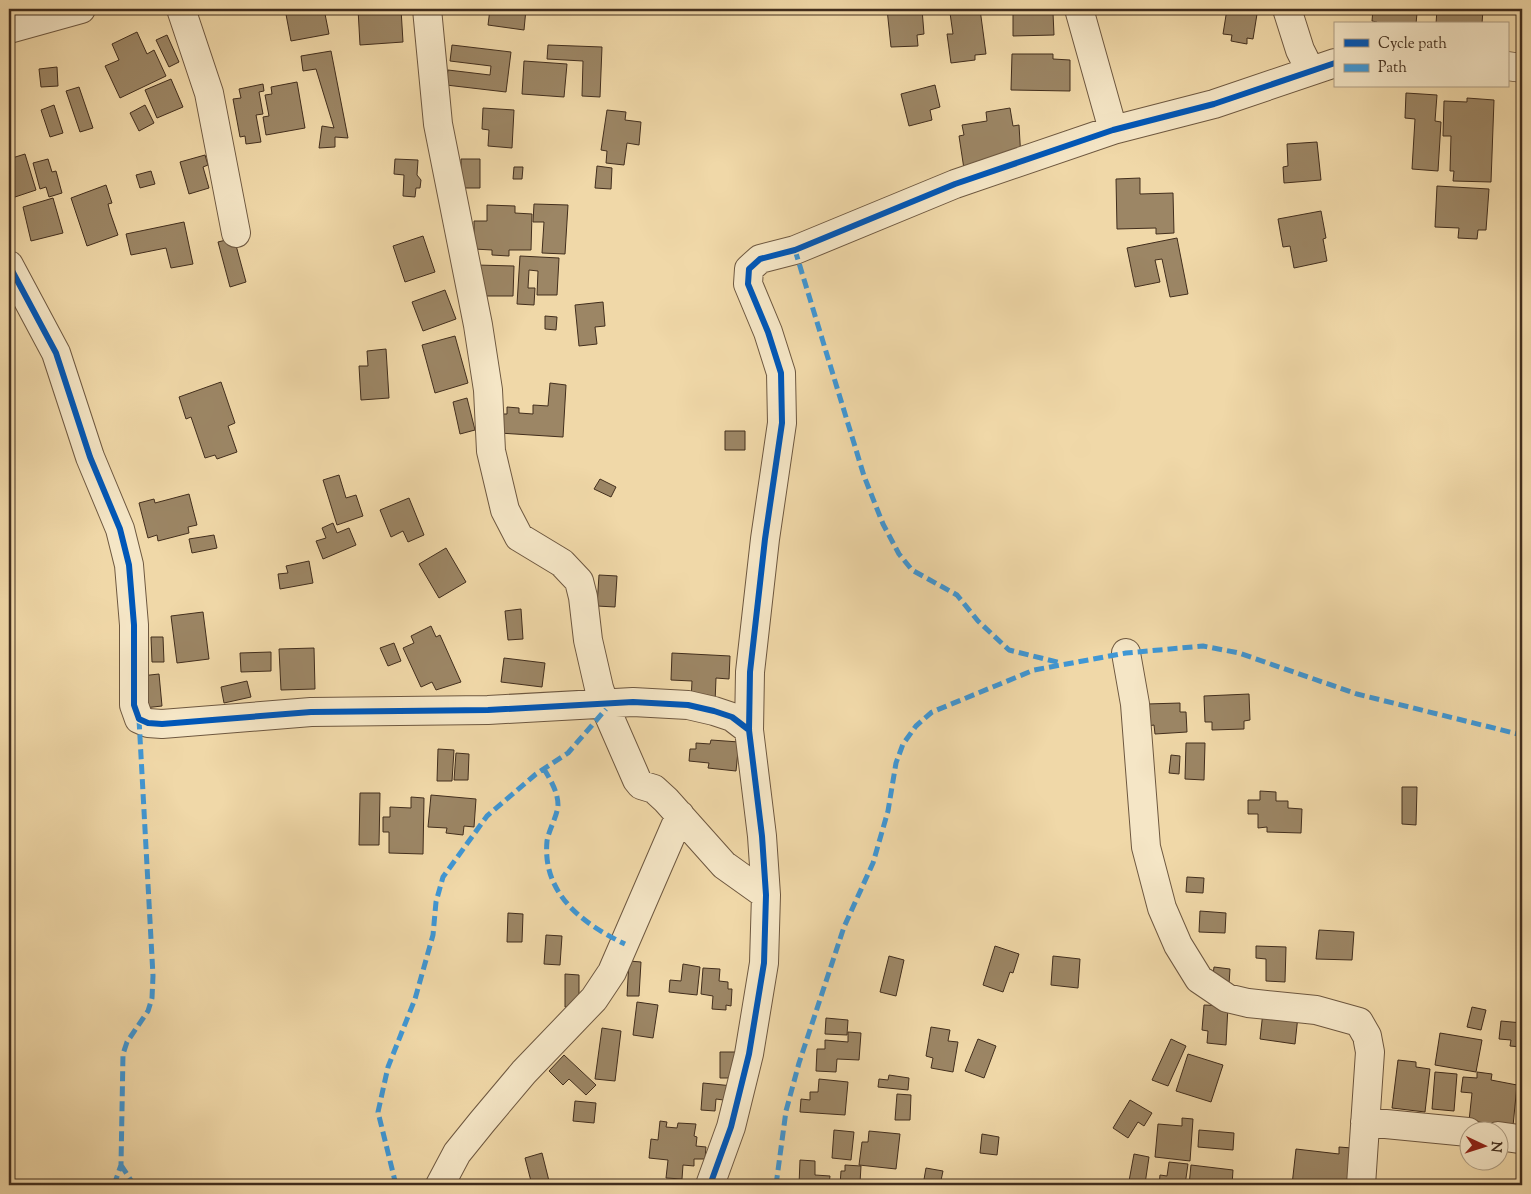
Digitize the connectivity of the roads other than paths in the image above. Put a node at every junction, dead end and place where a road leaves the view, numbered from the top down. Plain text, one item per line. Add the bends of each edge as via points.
1 (82, 9) edge
2 (181, 9) edge
3 (427, 9) edge
4 (1079, 9) edge
5 (1287, 9) edge
6 (9, 29) edge
7 (1322, 66) edge
8 (1508, 66) edge
9 (1522, 68) edge
10 (1113, 130) junction
11 (236, 233) dead end
12 (9, 265) edge
13 (1126, 652) dead end
14 (604, 704) junction
15 (749, 730) junction
16 (680, 815) junction
17 (766, 895) junction
18 (1365, 1122) junction
19 (1458, 1131) edge
20 (440, 1185) edge
21 (710, 1185) edge
22 (1361, 1185) edge

1 - 6 street
2 - 11 street via 209,93
3 - 14 street via 438,124 478,325 488,390 491,451 505,510 519,537 562,563 579,581 592,664
4 - 10 street
5 - 7 street via 1300,50
7 - 10 street via 1214,104
8 - 9 street
10 - 15 street via 955,184 795,250 760,259 749,269 748,284 781,373 782,423 750,672
12 - 14 street via 56,353 90,457 120,529 129,565 134,625 134,705 140,719 162,724 311,712 380,713
13 - 18 street via 1137,722 1146,847 1162,908 1178,944 1199,979 1227,998 1316,1010 1359,1022 1367,1036 1370,1052
14 - 15 street via 648,702 688,705 732,717
14 - 16 street via 637,780 656,790
15 - 17 street
16 - 17 street via 724,865
16 - 20 street via 612,972 594,998 524,1072 457,1153
17 - 21 street via 764,963 749,1054 732,1127
18 - 19 street
18 - 22 street

